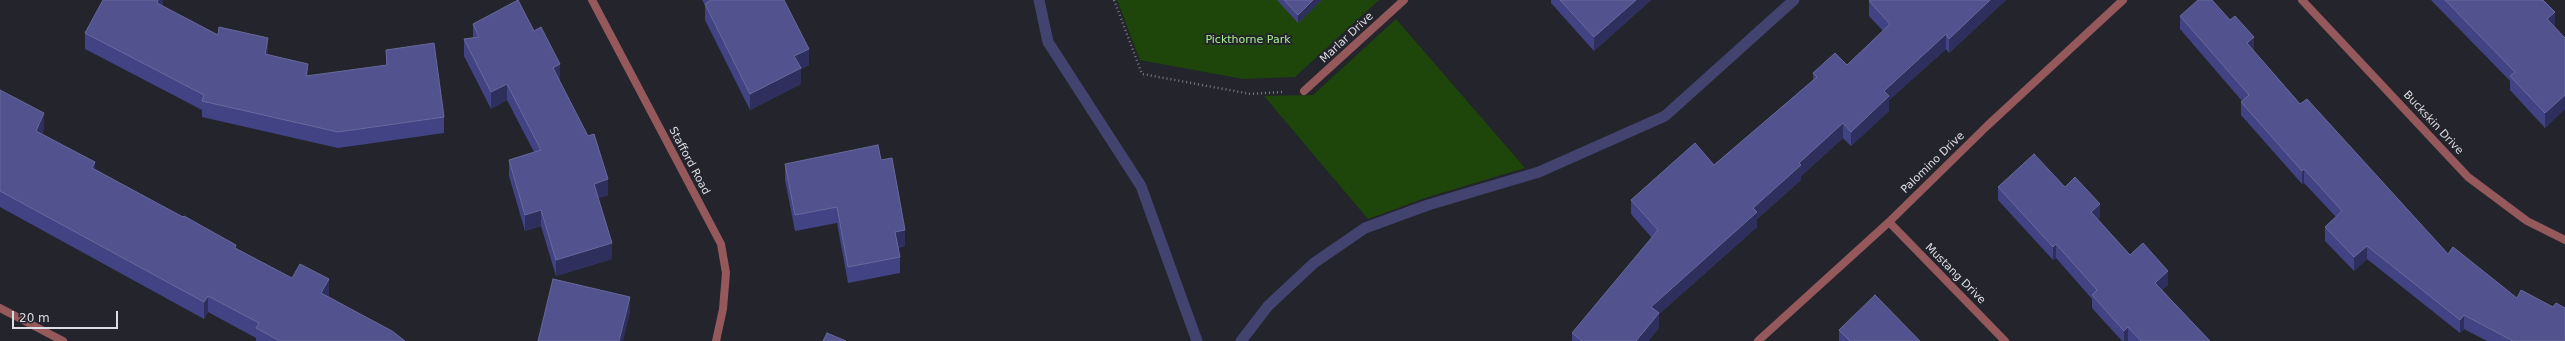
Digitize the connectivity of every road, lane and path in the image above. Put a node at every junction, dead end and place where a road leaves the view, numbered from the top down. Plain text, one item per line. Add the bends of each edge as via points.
1 (592, 0) edge
2 (1114, 0) edge
3 (1404, 0) edge
4 (2123, 0) edge
5 (2302, 0) edge
6 (1304, 91) joint
7 (1889, 222) junction
8 (2565, 240) edge
9 (0, 308) edge
10 (63, 341) edge
11 (716, 341) edge
12 (1758, 341) edge
13 (2005, 341) edge

1 - 11 street, Stafford Road via 721,244 726,273 723,309
2 - 6 path via 1142,74 1251,94
3 - 6 street, Marlar Drive
4 - 7 street, Palomino Drive via 1987,126
5 - 8 street, Buckskin Drive via 2468,177 2527,221
7 - 12 street, Palomino Drive
7 - 13 street, Mustang Drive
9 - 10 street

